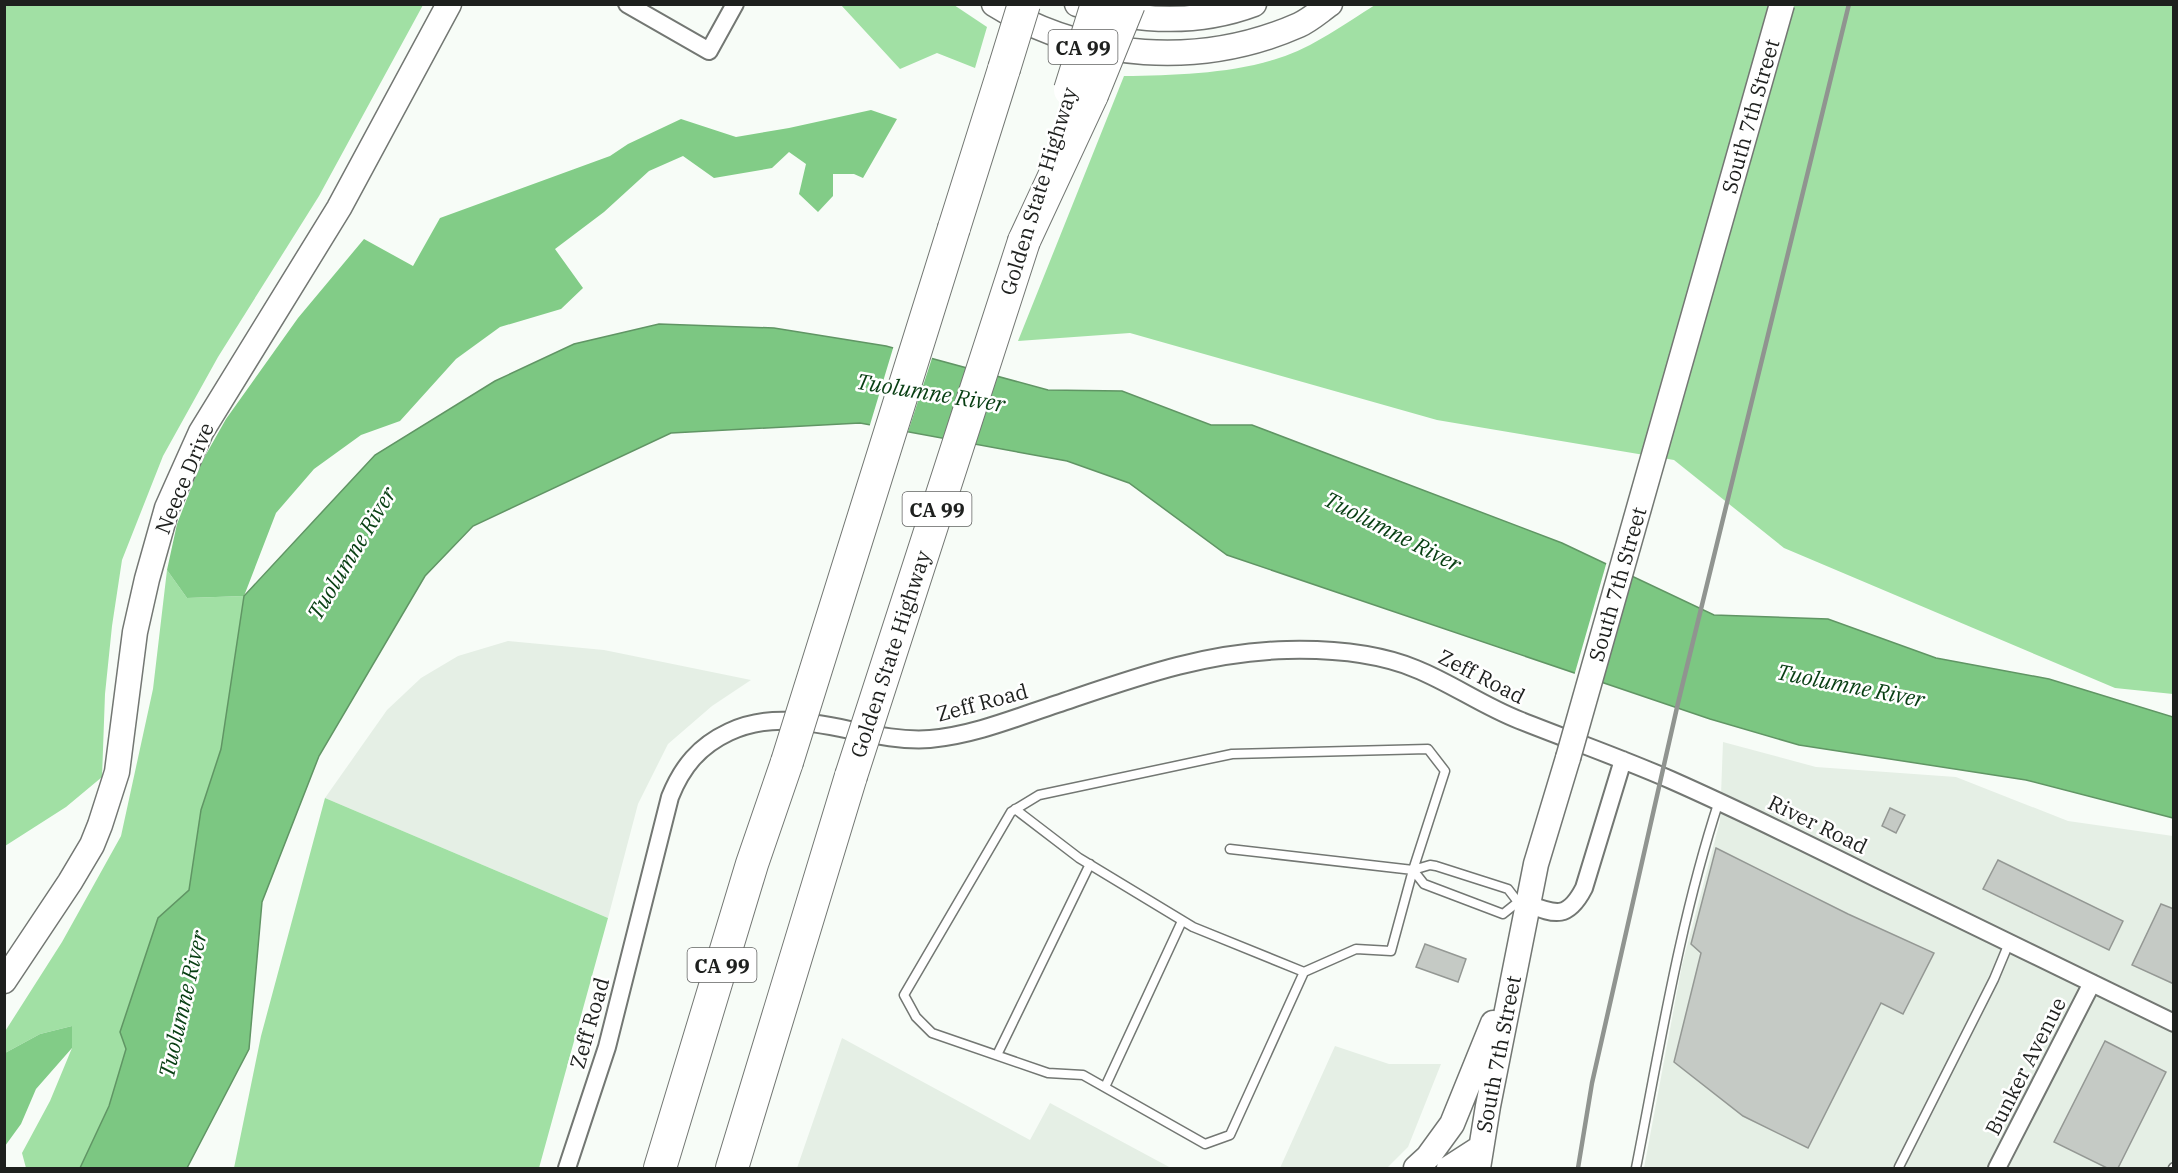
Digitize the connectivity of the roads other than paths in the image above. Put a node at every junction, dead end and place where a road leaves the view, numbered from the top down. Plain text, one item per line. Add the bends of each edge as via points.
1 (449, 4) edge
2 (627, 4) edge
3 (735, 4) edge
4 (994, 4) edge
5 (1024, 4) edge
6 (1077, 4) edge
7 (1097, 4) edge
8 (1129, 4) edge
9 (1254, 4) edge
10 (1330, 4) edge
11 (1782, 4) edge
12 (1081, 93) junction
13 (1623, 760) junction
14 (1719, 801) junction
15 (1015, 809) junction
16 (1230, 849) dead end
17 (1090, 864) junction
18 (1413, 870) junction
19 (1523, 903) junction
20 (1182, 921) junction
21 (2010, 943) junction
22 (1516, 965) junction
23 (1304, 972) junction
24 (4, 981) edge
25 (2092, 983) junction
26 (2174, 1023) edge
27 (997, 1055) junction
28 (1105, 1088) junction
29 (1479, 1158) edge
30 (1899, 1167) edge
31 (567, 1168) edge
32 (660, 1168) edge
33 (732, 1168) edge
34 (1416, 1168) edge
35 (1449, 1168) edge
36 (1635, 1168) edge
37 (1997, 1168) edge

1 - 24 street, Neece Drive via 339,208 196,443 167,508 147,579 135,632 117,772 100,825 82,862
2 - 3 street via 709,51
4 - 10 street via 1049,32 1104,48 1164,53 1244,44 1300,24
5 - 32 highway, CA 99, bridge
6 - 9 street via 1111,14 1163,19 1214,16
7 - 12 highway, Golden State Highway / CA 99, bridge
8 - 12 highway, bridge
11 - 19 street, South 7th Street, bridge via 1568,758
12 - 33 highway, Golden State Highway / CA 99, bridge via 1024,241 851,776
13 - 14 street, River Road
13 - 19 street via 1578,901 1566,910 1551,913
13 - 31 street, Zeff Road via 1507,716 1418,670 1386,659 1316,650 1239,653 1195,660 995,725 943,737 896,737 784,720 735,729 700,750 678,777 670,797 607,1047
14 - 21 street, River Road
14 - 36 lane via 1696,878
15 - 17 lane
15 - 18 lane via 1039,795 1232,754 1428,749 1445,771
15 - 27 lane via 904,995 916,1017 932,1034
16 - 18 lane
17 - 20 lane
17 - 27 lane
18 - 19 lane via 1436,866 1508,889
18 - 19 lane via 1424,884 1503,914
18 - 23 lane via 1391,951 1356,949
19 - 22 street, South 7th Street
20 - 23 lane
20 - 28 lane
21 - 25 street, River Road
21 - 30 lane
22 - 29 street, South 7th Street
22 - 34 street via 1452,1124
23 - 28 lane via 1230,1135 1205,1144
25 - 26 street, River Road
25 - 37 street, Bunker Avenue
27 - 28 lane via 1048,1073 1083,1075
29 - 35 street

